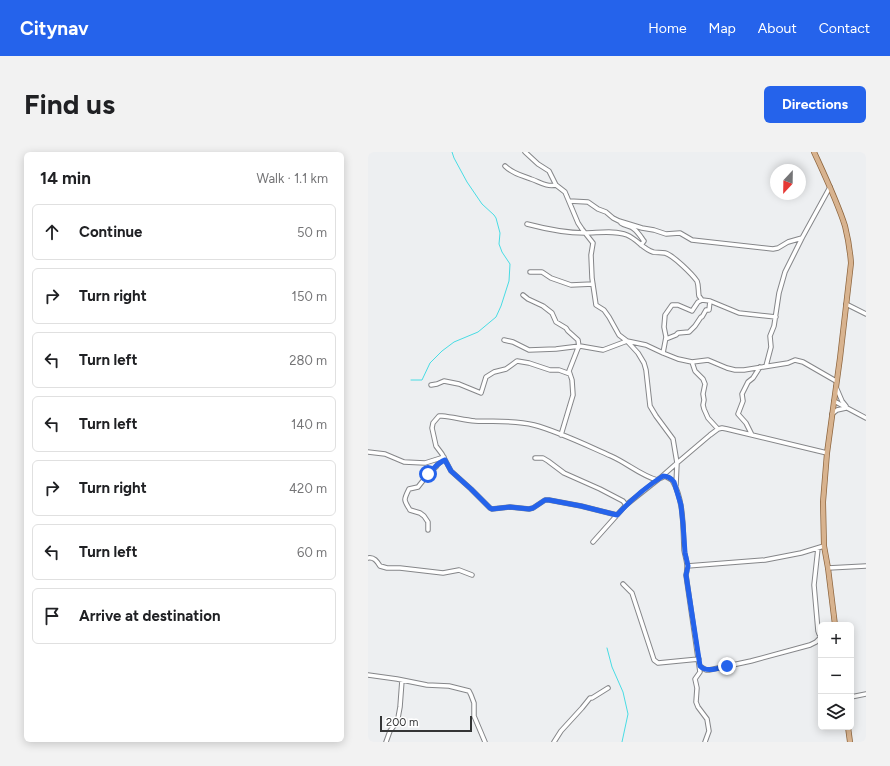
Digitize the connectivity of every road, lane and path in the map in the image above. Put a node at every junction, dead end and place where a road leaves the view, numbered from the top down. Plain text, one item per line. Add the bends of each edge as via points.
1 (525, 152) edge
2 (814, 152) edge
3 (505, 166) dead end
4 (556, 185) junction
5 (830, 187) junction
6 (570, 201) junction
7 (618, 221) junction
8 (527, 224) dead end
9 (585, 233) junction
10 (802, 238) junction
11 (641, 245) junction
12 (530, 272) dead end
13 (593, 284) junction
14 (523, 295) dead end
15 (702, 300) junction
16 (710, 301) junction
17 (846, 304) junction
18 (866, 314) edge
19 (776, 317) junction
20 (666, 339) junction
21 (504, 340) dead end
22 (627, 341) junction
23 (579, 347) junction
24 (663, 353) junction
25 (692, 362) junction
26 (766, 366) junction
27 (760, 367) junction
28 (570, 374) junction
29 (836, 381) junction
30 (431, 385) dead end
31 (836, 386) junction
32 (834, 401) junction
33 (847, 407) junction
34 (832, 414) junction
35 (866, 418) edge
36 (718, 429) junction
37 (561, 435) junction
38 (752, 435) junction
39 (368, 452) edge
40 (826, 453) junction
41 (444, 458) junction
42 (535, 458) dead end
43 (677, 464) junction
44 (658, 479) junction
45 (677, 492) junction
46 (626, 505) junction
47 (617, 515) junction
48 (428, 530) dead end
49 (593, 542) dead end
50 (824, 546) junction
51 (818, 548) junction
52 (368, 558) edge
53 (688, 566) junction
54 (866, 566) edge
55 (828, 568) junction
56 (472, 575) dead end
57 (623, 584) dead end
58 (835, 622) edge
59 (818, 631) edge
60 (818, 640) edge
61 (699, 659) junction
62 (700, 666) junction
63 (368, 675) edge
64 (402, 680) junction
65 (608, 688) dead end
66 (866, 694) edge
67 (854, 696) edge
68 (848, 730) edge
69 (386, 742) edge
70 (485, 742) edge
71 (554, 742) edge
72 (705, 742) edge
73 (850, 742) edge

1 - 4 street via 549,171
2 - 5 main road
3 - 4 street via 512,172 543,184
4 - 6 street via 565,192
5 - 10 street
5 - 17 main road via 845,226 849,247 851,263
6 - 7 street via 588,202
6 - 9 street via 578,223
7 - 10 street via 666,234 680,233 692,240 773,249
7 - 11 street via 633,228 644,240
8 - 9 street via 549,230
9 - 11 street via 624,234
9 - 13 street via 594,244 591,255
10 - 19 street via 785,272
11 - 15 street via 654,253 667,254 679,262 697,282
12 - 13 street via 542,272 551,278 571,284
13 - 22 street via 596,304 609,316 619,335
14 - 23 street via 552,313 556,322 578,340
15 - 16 street
15 - 20 street via 692,310 672,305 665,315
16 - 19 street via 739,313
16 - 20 street via 709,310 706,310 689,332 678,333
17 - 18 street
17 - 29 main road
19 - 26 street via 770,336 771,347
20 - 24 street
21 - 23 street via 529,350
22 - 23 street via 603,350
22 - 24 street via 646,345
22 - 43 street via 644,363 650,406 673,439
23 - 28 street via 569,368
24 - 25 street
25 - 27 street via 708,360 735,370
25 - 36 street via 704,382 704,409
26 - 27 street
26 - 29 street via 795,360
27 - 38 street via 742,394 743,401 738,414
28 - 30 street via 517,361 506,369 486,377 481,392 444,381
28 - 37 street via 573,395
29 - 31 main road
31 - 32 main road
31 - 33 street
32 - 33 street
32 - 34 main road
33 - 34 street
33 - 35 street
34 - 40 main road
36 - 38 street
36 - 43 street
37 - 41 street via 533,424 439,416 433,422 432,432 436,446
37 - 44 street via 618,460 644,476
38 - 40 street
39 - 41 street via 385,454 404,462 425,463
40 - 50 main road
41 - 47 street via 451,471 492,509 529,509 549,500
41 - 48 street via 418,487 409,490 405,498 410,510 420,514 427,521
42 - 46 street via 543,458 564,473 600,489
43 - 44 street
43 - 45 street
44 - 45 street via 665,476 672,480
44 - 46 street
45 - 53 street via 681,505
46 - 47 street
47 - 49 street
50 - 51 street
50 - 55 main road
51 - 53 street via 766,560
51 - 59 street via 814,585
52 - 56 street via 377,560 380,566 387,568 443,573 459,570
53 - 61 street via 686,575
54 - 55 street
55 - 58 main road
57 - 61 street via 632,593 654,660 658,663
60 - 62 street via 751,661 709,670
61 - 62 street
62 - 72 street via 700,673 695,679 696,702 707,719 709,731
63 - 64 street
64 - 69 street via 398,718
64 - 70 street via 468,691 474,703 474,716
65 - 71 street via 590,698
66 - 67 street
68 - 73 main road

